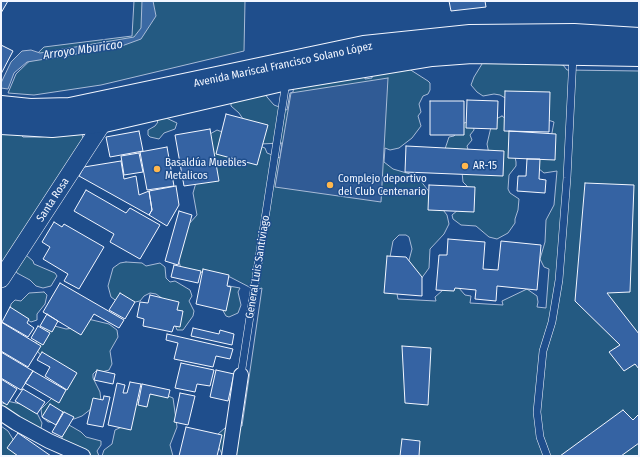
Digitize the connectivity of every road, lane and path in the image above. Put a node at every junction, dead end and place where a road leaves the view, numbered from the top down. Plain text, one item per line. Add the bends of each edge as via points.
1 (639, 39) edge
2 (573, 53) junction
3 (639, 55) edge
4 (286, 79) junction
5 (1, 107) edge
6 (104, 121) junction
7 (1, 123) edge
8 (1, 279) edge
9 (241, 375) joint
10 (1, 413) edge
11 (83, 456) edge
12 (229, 456) edge
13 (547, 456) edge

1 - 5 highway, Avenida Mariscal Francisco Solano López via 574,35 470,36 364,47 70,109 30,110
2 - 3 highway, Avenida Mariscal Francisco Solano López
2 - 4 highway, Avenida Mariscal Francisco Solano López via 472,52 432,55
2 - 13 lane via 559,280 552,322 543,351 537,412 540,437
4 - 6 highway, Avenida Mariscal Francisco Solano López
4 - 9 lane, General Luis Santiviago
6 - 7 highway, Avenida Mariscal Francisco Solano López via 52,126
6 - 8 street, Santa Rosa
9 - 12 street, General Luis Santiviago
10 - 11 street via 16,424

